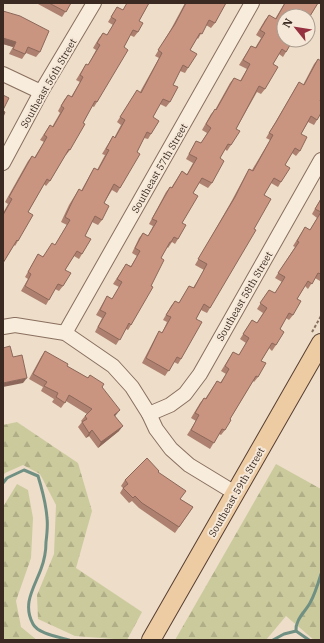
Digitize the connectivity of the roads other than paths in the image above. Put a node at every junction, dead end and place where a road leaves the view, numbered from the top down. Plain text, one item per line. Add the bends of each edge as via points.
1 (94, 3) edge
2 (252, 3) edge
3 (3, 74) edge
4 (41, 92) junction
5 (321, 160) edge
6 (3, 163) edge
7 (3, 327) edge
8 (65, 333) junction
9 (321, 343) edge
10 (149, 414) junction
11 (235, 494) junction
12 (151, 640) edge

1 - 4 street, Southeast 56th Street
2 - 8 street, Southeast 57th Street
3 - 4 street
4 - 6 street, Southeast 56th Street
5 - 10 street, Southeast 58th Street via 200,374 185,394 170,405
7 - 8 street via 15,325
8 - 10 street via 113,366 132,387
9 - 11 main road, Southeast 59th Street
10 - 11 street via 156,429 171,449 189,465
11 - 12 main road, Southeast 59th Street

